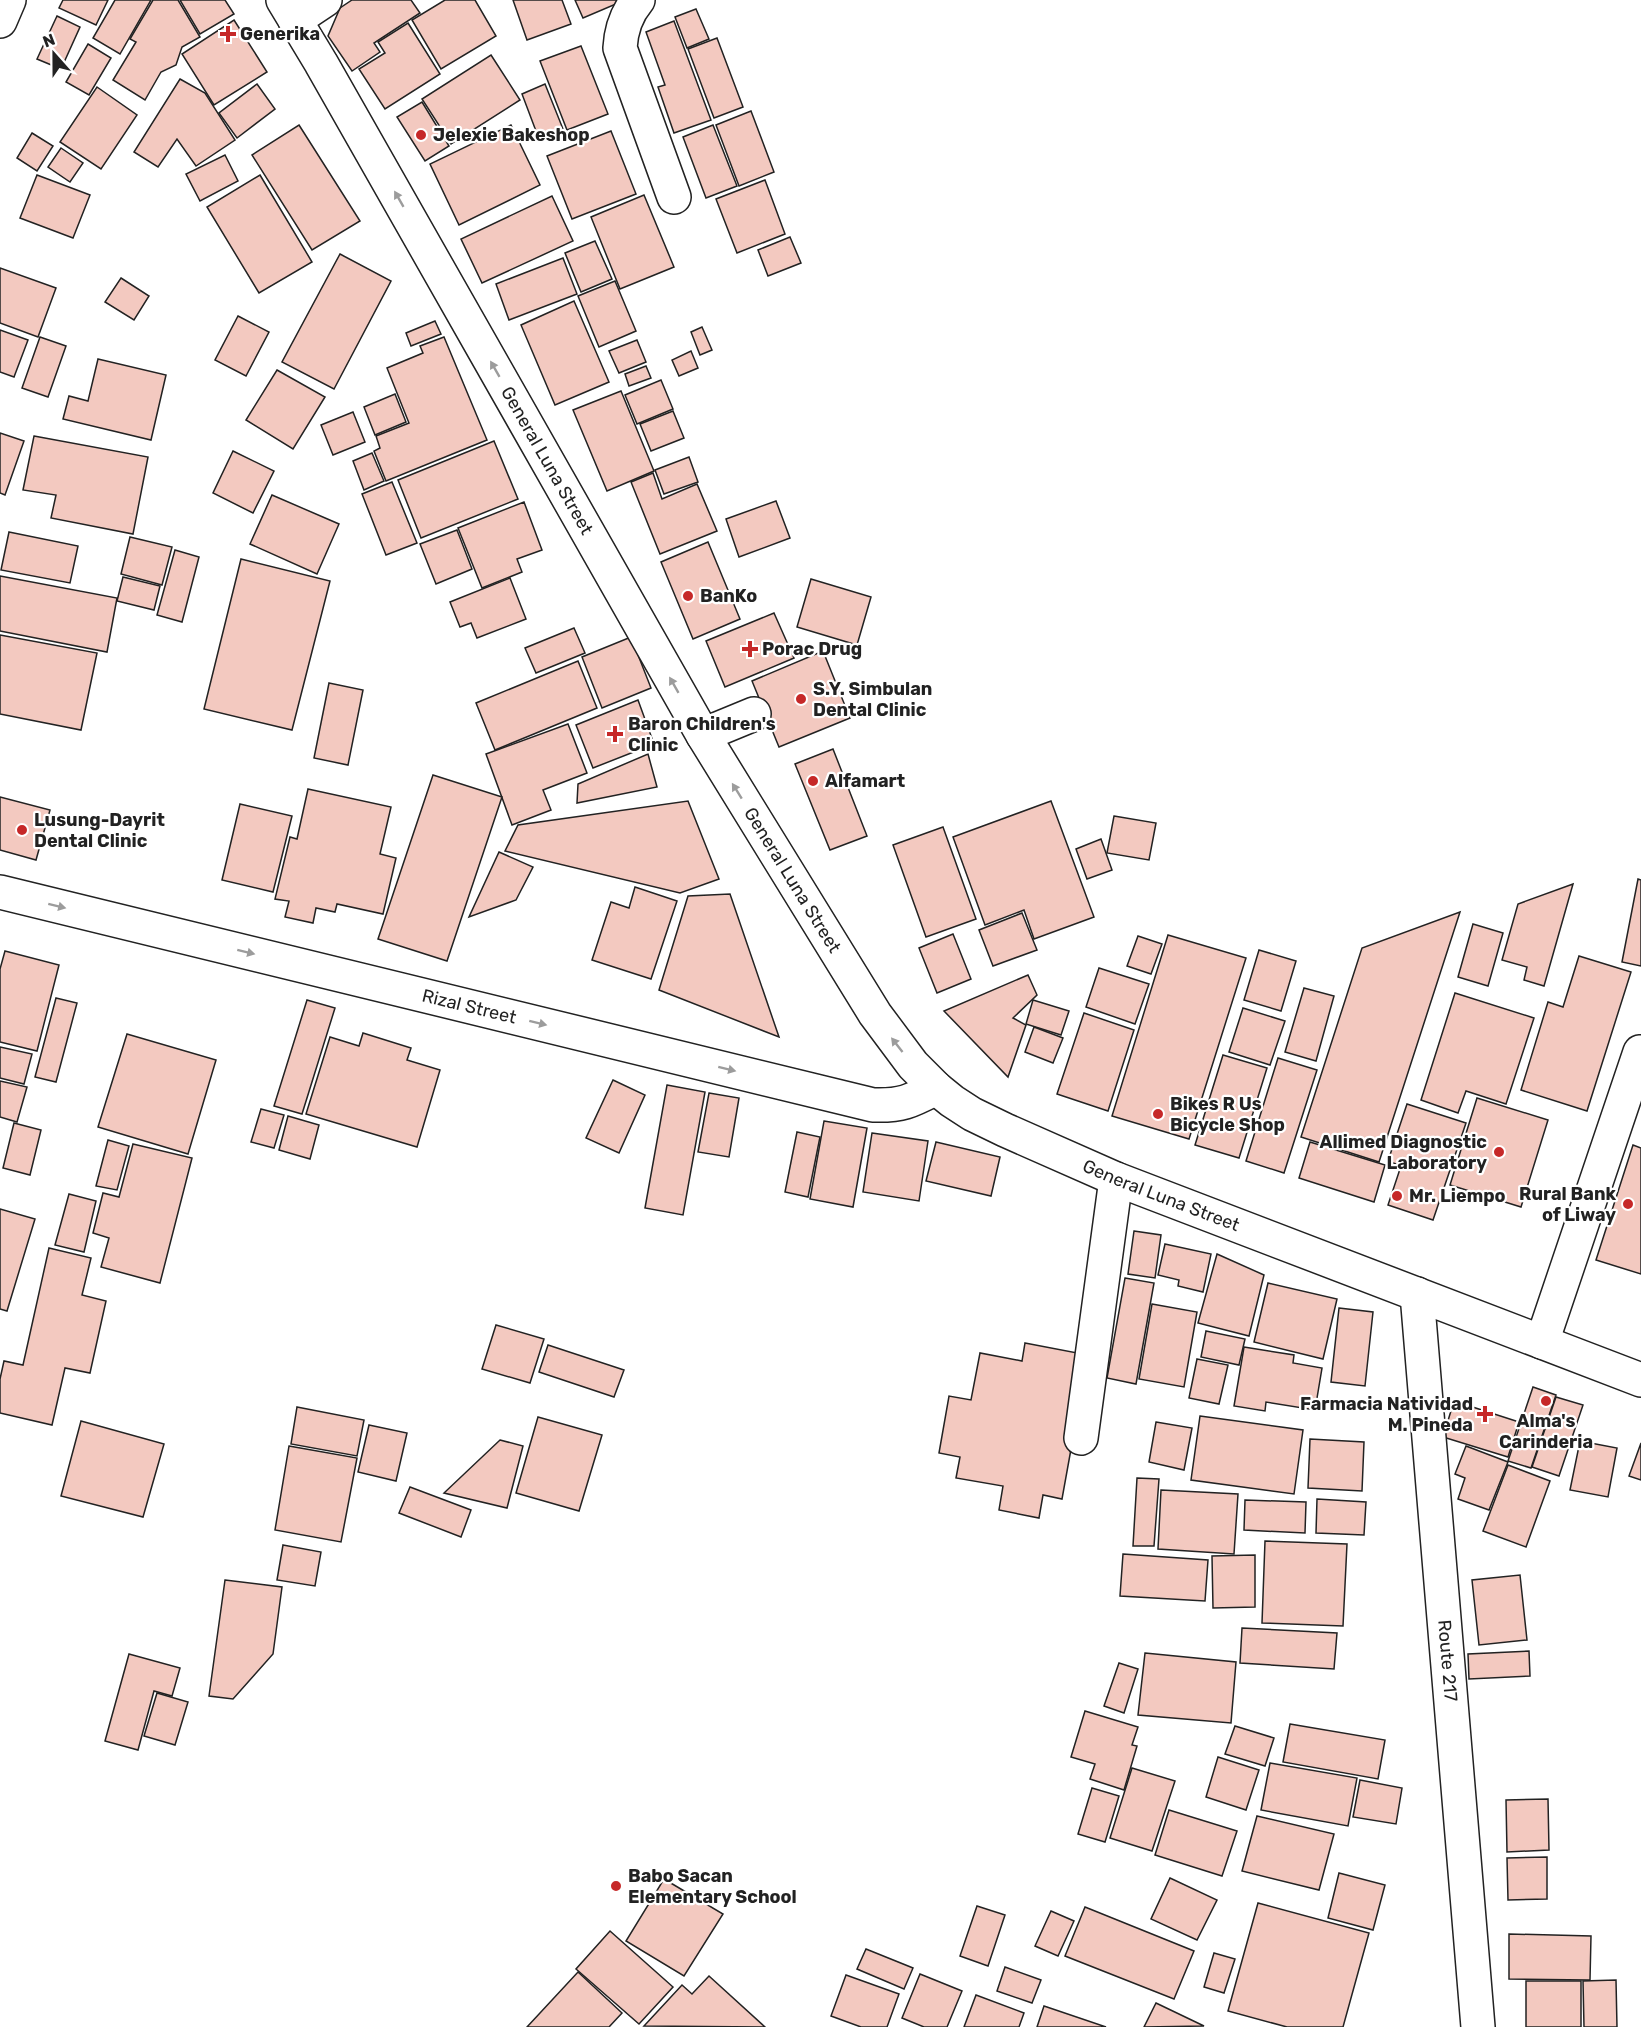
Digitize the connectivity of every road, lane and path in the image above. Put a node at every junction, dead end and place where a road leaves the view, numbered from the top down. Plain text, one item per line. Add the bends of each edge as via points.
1 (9, 0) edge
2 (325, 0) edge
3 (638, 0) edge
4 (289, 10) edge
5 (0, 21) edge
6 (674, 197) dead end
7 (754, 714) dead end
8 (703, 735) junction
9 (0, 892) edge
10 (1640, 1053) edge
11 (936, 1088) junction
12 (1116, 1179) junction
13 (1417, 1294) junction
14 (1542, 1342) junction
15 (1641, 1380) edge
16 (1081, 1438) dead end
17 (1478, 2027) edge

1 - 5 main road
2 - 4 main road
3 - 6 main road via 622,30 620,48
8 -> 4 main road, General Luna Street
7 - 8 main road
11 -> 8 main road, General Luna Street via 913,1065 875,1014
9 -> 11 main road, Rizal Street via 873,1104 893,1106
10 - 14 main road
11 - 12 main road, General Luna Street via 972,1114
12 - 13 main road, General Luna Street
12 - 16 main road
13 - 14 main road, General Luna Street
13 - 17 main road, Route 217
14 - 15 main road, General Luna Street

